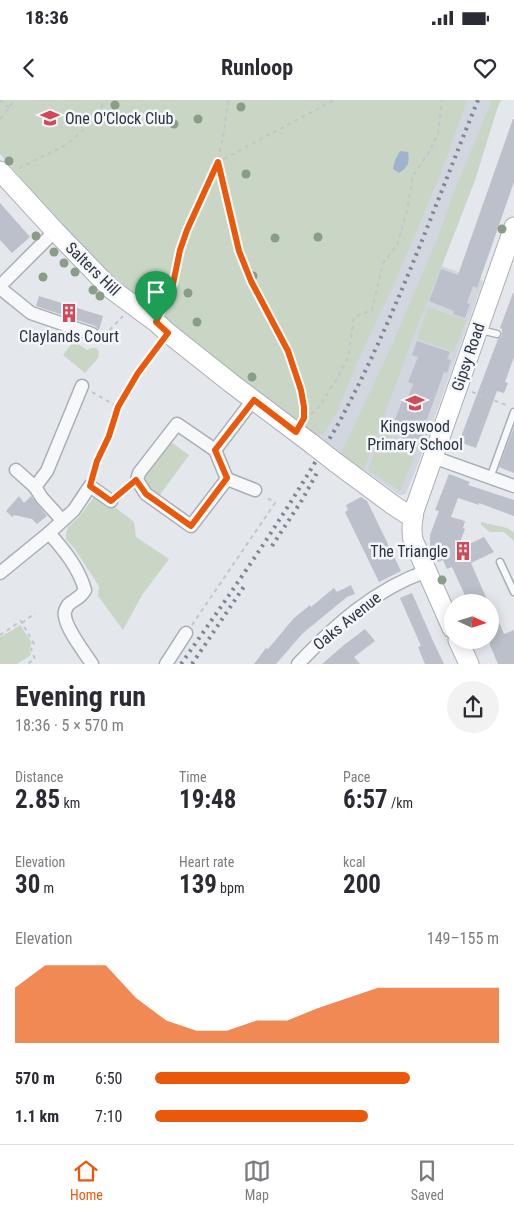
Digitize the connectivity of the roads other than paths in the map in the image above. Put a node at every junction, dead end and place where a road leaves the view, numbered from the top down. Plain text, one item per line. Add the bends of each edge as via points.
1 (7, 171) edge
2 (514, 226) edge
3 (55, 231) junction
4 (0, 287) edge
5 (478, 329) junction
6 (497, 334) dead end
7 (97, 336) road end
8 (82, 386) road end
9 (254, 400) junction
10 (514, 412) edge
11 (215, 450) junction
12 (433, 457) junction
13 (16, 470) dead end
14 (227, 478) junction
15 (490, 478) junction
16 (514, 486) edge
17 (35, 487) junction
18 (255, 490) road end
19 (111, 501) road end
20 (412, 518) junction
21 (62, 520) junction
22 (50, 533) junction
23 (500, 562) dead end
24 (427, 571) junction
25 (0, 572) edge
26 (514, 592) edge
27 (444, 610) edge
28 (186, 633) road end
29 (462, 649) edge
30 (92, 664) edge
31 (166, 664) edge
32 (298, 664) edge
33 (469, 664) edge

1 - 3 street, Salters Hill
2 - 5 street, Gipsy Road
3 - 4 street
3 - 9 street, Salters Hill via 110,288
4 - 7 street via 31,313
5 - 6 lane
5 - 12 street, Gipsy Road
8 - 17 street via 47,471
9 - 11 street
9 - 20 street, Salters Hill, bridge via 300,425 312,444
10 - 15 lane
11 - 14 street
11 - 14 street via 176,424 136,480 146,494 191,526
12 - 15 street
12 - 20 street, Gipsy Road
13 - 17 street
14 - 18 street
15 - 16 street
17 - 21 street
19 - 21 street via 90,486 74,510
20 - 24 street, Gipsy Road via 413,540
21 - 22 street
22 - 25 street
22 - 30 street via 65,552 86,590 68,605 65,616
23 - 26 lane
24 - 27 street, Gipsy Road
24 - 32 street, Oaks Avenue via 382,591 363,604
28 - 31 street
29 - 33 street

